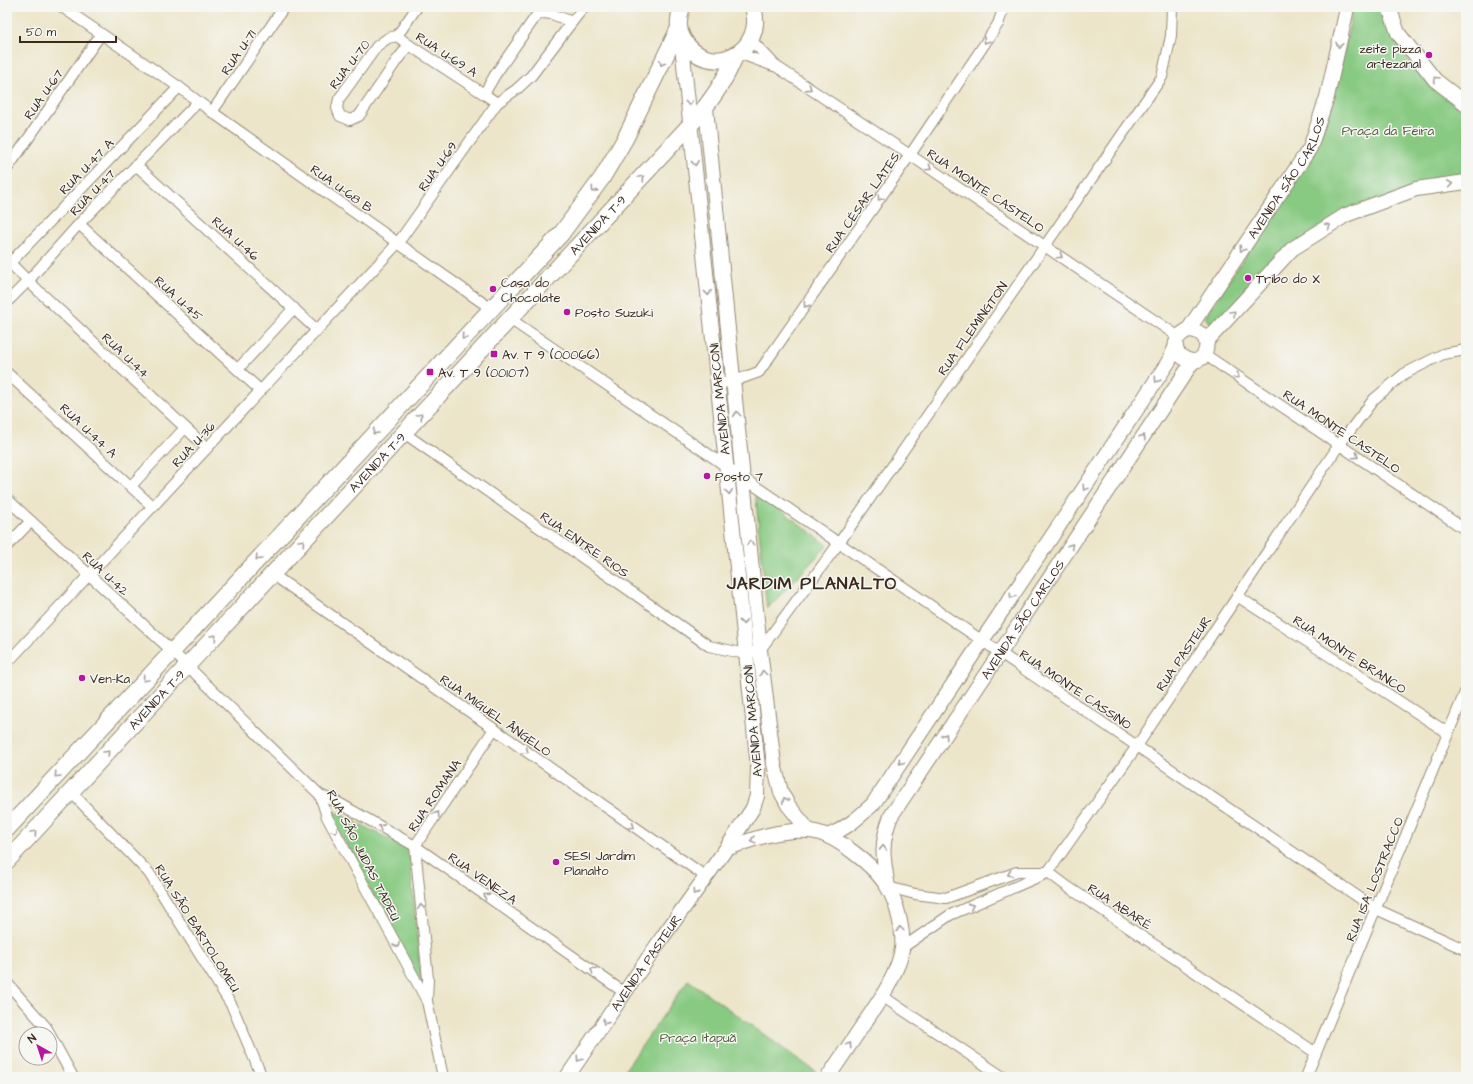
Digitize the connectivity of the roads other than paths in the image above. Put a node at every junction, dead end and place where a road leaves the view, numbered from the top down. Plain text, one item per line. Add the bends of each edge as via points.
1 (62, 7) edge
2 (284, 7) edge
3 (417, 7) edge
4 (584, 7) edge
5 (753, 7) edge
6 (1004, 7) edge
7 (1172, 7) edge
8 (1346, 7) edge
9 (1389, 7) edge
10 (679, 18) edge
11 (572, 22) junction
12 (101, 34) junction
13 (397, 36) junction
14 (751, 40) junction
15 (409, 45) junction
16 (737, 54) junction
17 (777, 67) junction
18 (179, 87) junction
19 (484, 94) junction
20 (198, 102) junction
21 (497, 103) junction
22 (1466, 104) edge
23 (706, 108) junction
24 (212, 112) junction
25 (691, 124) junction
26 (910, 155) junction
27 (136, 165) junction
28 (7, 169) edge
29 (1466, 182) edge
30 (79, 224) junction
31 (398, 243) junction
32 (1045, 246) junction
33 (9, 261) edge
34 (28, 281) junction
35 (7, 302) edge
36 (294, 308) junction
37 (490, 308) junction
38 (510, 319) junction
39 (317, 330) junction
40 (1181, 338) junction
41 (1466, 350) edge
42 (1201, 352) junction
43 (238, 369) junction
44 (7, 373) edge
45 (734, 381) junction
46 (717, 384) junction
47 (261, 391) junction
48 (186, 428) junction
49 (404, 433) junction
50 (1339, 445) junction
51 (207, 448) junction
52 (726, 466) junction
53 (743, 478) junction
54 (131, 486) junction
55 (7, 499) edge
56 (152, 507) junction
57 (31, 521) junction
58 (1466, 530) edge
59 (840, 543) junction
60 (7, 546) edge
61 (272, 574) junction
62 (89, 575) junction
63 (1237, 596) junction
64 (982, 641) junction
65 (760, 650) junction
66 (172, 651) junction
67 (1000, 653) junction
68 (746, 654) junction
69 (7, 663) edge
70 (187, 666) junction
71 (1466, 690) edge
72 (494, 729) junction
73 (1448, 733) junction
74 (1137, 746) junction
75 (774, 764) junction
76 (758, 767) junction
77 (71, 792) junction
78 (320, 795) junction
79 (873, 804) junction
80 (891, 816) junction
81 (7, 829) edge
82 (809, 831) junction
83 (828, 836) junction
84 (415, 846) junction
85 (726, 849) junction
86 (7, 861) edge
87 (1048, 872) junction
88 (705, 876) junction
89 (888, 887) junction
90 (946, 898) junction
91 (1376, 909) junction
92 (950, 915) junction
93 (902, 948) junction
94 (1461, 948) edge
95 (7, 983) edge
96 (625, 993) junction
97 (882, 996) junction
98 (427, 1001) junction
99 (45, 1026) edge
100 (58, 1049) edge
101 (1316, 1053) junction
102 (73, 1077) edge
103 (262, 1077) edge
104 (443, 1077) edge
105 (567, 1077) edge
106 (828, 1077) edge
107 (1003, 1077) edge
108 (1306, 1077) edge

1 - 12 street, RUA U-68 B
2 - 24 street, RUA U-71
3 - 13 street
4 - 11 street, RUA U-69
5 - 14 main road via 756,23
6 -> 26 street, RUA CÉSAR LATES via 998,24
7 - 32 street, RUA FLEMINGTON via 1171,36 1162,77
8 -> 40 main road, AVENIDA SÃO CARLOS via 1327,97 1310,148
22 -> 9 main road via 1435,80 1398,33
10 - 16 main road via 687,45 694,53 714,60
10 -> 25 main road, AVENIDA MARCONI
10 -> 37 main road, AVENIDA T-9 via 644,103 602,178 561,234
11 - 19 street via 552,14 543,13 536,16
11 - 21 street, RUA U-69 via 531,76
12 - 18 street, RUA U-68 B
12 - 28 street, RUA U-67
13 - 15 street, RUA U-69 A
13 - 15 street, RUA U-70 via 388,38 377,46 339,99 337,108 340,116 350,120 359,116
14 - 16 main road
14 - 17 street, RUA MONTE CASTELO
15 - 19 street, RUA U-69 A
16 - 17 street, RUA MONTE CASTELO
16 - 23 main road, AVENIDA T-9
17 -> 26 street, RUA MONTE CASTELO
18 - 20 street, RUA U-68 B
18 - 33 street, RUA U-47 A
19 - 21 street
20 - 24 street, RUA U-68 B
20 - 27 street, RUA U-47
21 - 31 street, RUA U-69
23 - 25 main road, AVENIDA T-9
23 - 45 main road, AVENIDA MARCONI
24 - 31 street, RUA U-68 B
38 -> 25 main road, AVENIDA T-9
25 -> 46 main road, AVENIDA MARCONI
26 -> 32 street, RUA MONTE CASTELO
26 -> 45 street, RUA CÉSAR LATES via 759,372
27 - 30 street, RUA U-47
27 - 36 street, RUA U-46
42 -> 29 main road, AVENIDA SÃO CARLOS via 1292,249 1346,215 1416,189
30 - 34 street, RUA U-47
30 - 43 street, RUA U-45
31 - 37 street, RUA U-68 B
31 - 39 street, RUA U-36
32 -> 40 street, RUA MONTE CASTELO
32 - 59 street, RUA FLEMINGTON
33 - 34 street, RUA U-44
34 - 35 street, RUA U-47
34 - 48 street, RUA U-44
36 - 39 street, RUA U-46
36 - 43 street
37 -> 66 main road, AVENIDA T-9
49 -> 38 main road, AVENIDA T-9
38 - 52 street, RUA MONTE CASSINO
39 - 47 street, RUA U-36
40 - 42 main road via 1199,332 1204,336
40 - 42 main road via 1178,354 1185,359
40 -> 64 main road, AVENIDA SÃO CARLOS via 1169,361
41 - 50 street, RUA PASTEUR via 1443,354 1404,374 1374,399
42 -> 50 street, RUA MONTE CASTELO
67 -> 42 main road, AVENIDA SÃO CARLOS
43 - 47 street, RUA U-45
44 - 54 street, RUA U-44 A
45 - 46 street, RUA CÉSAR LATES
53 -> 45 main road, AVENIDA MARCONI
46 - 52 main road, AVENIDA MARCONI
47 - 51 street, RUA U-36
48 - 51 street, RUA U-44
48 - 54 street, RUA U-36
61 -> 49 main road, AVENIDA T-9
49 - 68 street, RUA ENTRE RIOS via 709,646
50 -> 58 street, RUA MONTE CASTELO
50 - 63 street, RUA PASTEUR
51 - 56 street, RUA U-36
52 - 53 street, RUA MONTE CASSINO
52 -> 68 main road, AVENIDA MARCONI
53 - 59 street, RUA MONTE CASSINO
65 -> 53 main road, AVENIDA MARCONI
54 - 56 street, RUA U-44 A
55 - 57 street, RUA U-42
56 - 62 street, RUA U-36
57 - 60 street
57 - 62 street, RUA U-42
59 - 64 street, RUA MONTE CASSINO
59 - 65 street, RUA FLEMINGTON
70 -> 61 main road, AVENIDA T-9
61 - 72 street, RUA MIGUEL ÂNGELO
62 - 66 street, RUA U-42
62 - 69 street, RUA U-36
63 - 73 street, RUA MONTE BRANCO
63 - 74 street, RUA PASTEUR
64 - 67 street, RUA MONTE CASSINO
64 -> 79 main road, AVENIDA SÃO CARLOS
65 - 68 street, RUA ENTRE RIOS
75 -> 65 main road, AVENIDA MARCONI
66 - 70 street, RUA U-42
66 -> 81 main road, AVENIDA T-9
67 - 74 street, RUA MONTE CASSINO
80 -> 67 main road, AVENIDA SÃO CARLOS
68 - 76 main road, AVENIDA MARCONI
77 -> 70 main road, AVENIDA T-9
70 - 78 street, RUA SÃO JUDAS TADEU
71 - 73 street, RUA ISA LOSTRACCO
84 -> 72 street, RUA ROMANA
72 -> 88 street, RUA MIGUEL ÂNGELO
73 - 91 street, RUA ISA LOSTRACCO
74 - 87 street, RUA PASTEUR
74 - 91 street, RUA MONTE CASSINO
75 - 76 main road
82 -> 75 main road, AVENIDA MARCONI via 781,792
76 - 85 main road, AVENIDA MARCONI via 757,796 753,808
86 -> 77 main road, AVENIDA T-9
77 - 103 street, RUA SÃO BARTOLOMEU via 149,873 232,1006
84 -> 78 street, RUA VENEZA
78 -> 98 street, RUA SÃO JUDAS TADEU via 327,817
79 - 80 main road
79 - 83 main road, AVENIDA SÃO CARLOS via 852,823
89 -> 80 main road, AVENIDA SÃO CARLOS via 883,845
82 - 83 main road
82 -> 85 main road via 778,833
83 - 89 main road via 861,858
96 -> 84 street, RUA VENEZA
98 -> 84 street, RUA ROMANA via 428,979
85 - 88 main road, AVENIDA PASTEUR
87 -> 90 street via 1017,872
92 -> 87 street
87 - 101 street, RUA ABARÉ
88 -> 96 main road, AVENIDA PASTEUR
89 - 90 street
93 -> 89 main road, AVENIDA SÃO CARLOS via 898,916
90 - 92 street
91 - 94 street, RUA MONTE CASSINO
91 - 101 street, RUA ISA LOSTRACCO
92 - 93 street
93 - 97 main road via 892,978
95 - 99 street
96 -> 105 main road, AVENIDA PASTEUR
106 -> 97 main road
97 - 107 street
98 - 104 street, RUA SÃO JUDAS TADEU
100 - 102 street
101 - 108 street, RUA ISA LOSTRACCO

